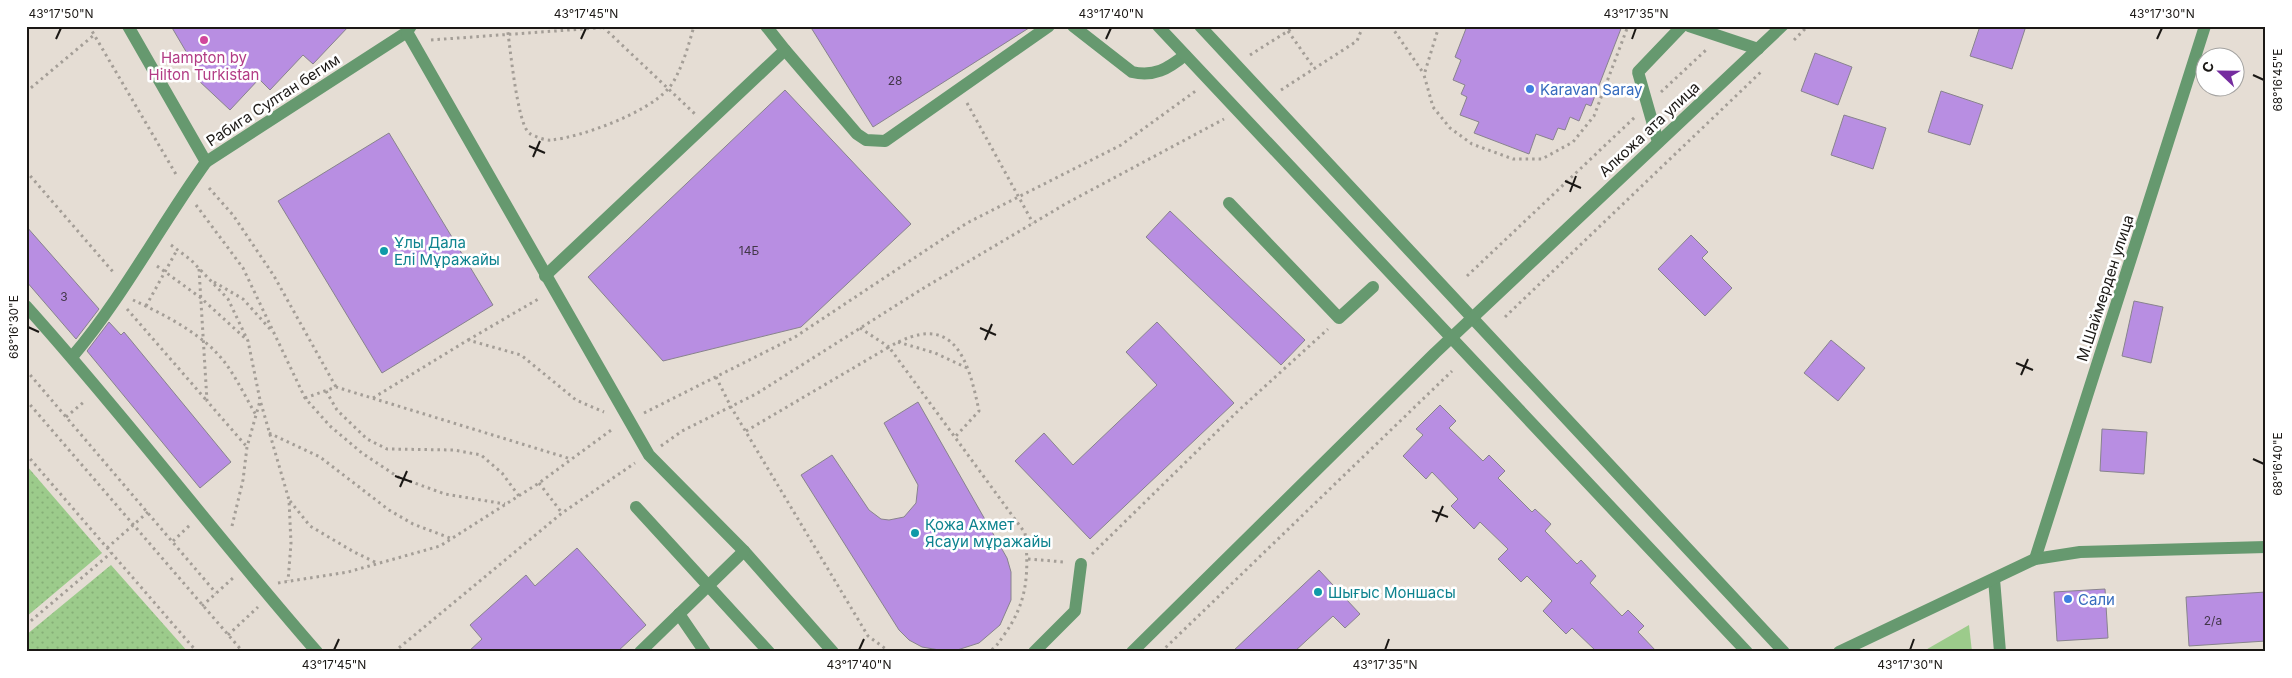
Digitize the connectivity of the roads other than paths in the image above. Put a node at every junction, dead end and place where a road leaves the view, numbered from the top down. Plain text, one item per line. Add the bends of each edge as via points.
1 (128, 26) edge
2 (766, 26) edge
3 (1049, 26) edge
4 (1072, 26) edge
5 (1158, 26) edge
6 (1200, 26) edge
7 (1682, 26) edge
8 (1689, 26) edge
9 (1782, 26) edge
10 (2205, 26) edge
11 (409, 29) edge
12 (1758, 48) junction
13 (785, 50) junction
14 (1185, 55) junction
15 (1658, 142) junction
16 (206, 162) junction
17 (1229, 203) dead end
18 (545, 276) junction
19 (1373, 287) dead end
20 (26, 306) edge
21 (1473, 317) junction
22 (1451, 338) junction
23 (72, 357) junction
24 (636, 507) dead end
25 (2266, 547) edge
26 (744, 551) junction
27 (2035, 559) junction
28 (1081, 564) road end
29 (1994, 579) junction
30 (709, 585) junction
31 (680, 614) junction
32 (1043, 642) junction
33 (317, 652) edge
34 (640, 652) edge
35 (705, 652) edge
36 (769, 652) edge
37 (833, 652) edge
38 (1034, 652) edge
39 (1052, 652) edge
40 (1132, 652) edge
41 (1747, 652) edge
42 (1784, 652) edge
43 (1839, 652) edge
44 (2000, 652) edge

1 - 16 street, Рабига Султан бегим
2 - 13 street
3 - 13 street via 885,141 866,140 857,134
4 - 14 street via 1132,72 1142,74 1168,69
5 - 14 street
6 - 21 street
7 - 15 street via 1638,72
8 - 12 street
9 - 12 street, Алкожа ата улица
10 - 27 street, М.Шаймерден улица
11 - 16 street, Рабига Султан бегим
11 - 18 street
12 - 15 street, Алкожа ата улица
13 - 18 street
14 - 22 street
15 - 21 street, Алкожа ата улица
16 - 23 street via 156,234 101,324
17 - 19 street via 1339,318
18 - 26 street via 649,455
20 - 23 street
21 - 22 street, Алкожа ата улица
21 - 42 street
22 - 40 street, Алкожа ата улица
22 - 41 street
23 - 33 street
24 - 30 street
25 - 27 street via 2080,552
26 - 30 street
26 - 37 street
27 - 29 street
28 - 32 street via 1075,611
29 - 43 street
29 - 44 street
30 - 31 street
30 - 36 street
31 - 34 street
31 - 35 street
32 - 38 street
32 - 39 street

